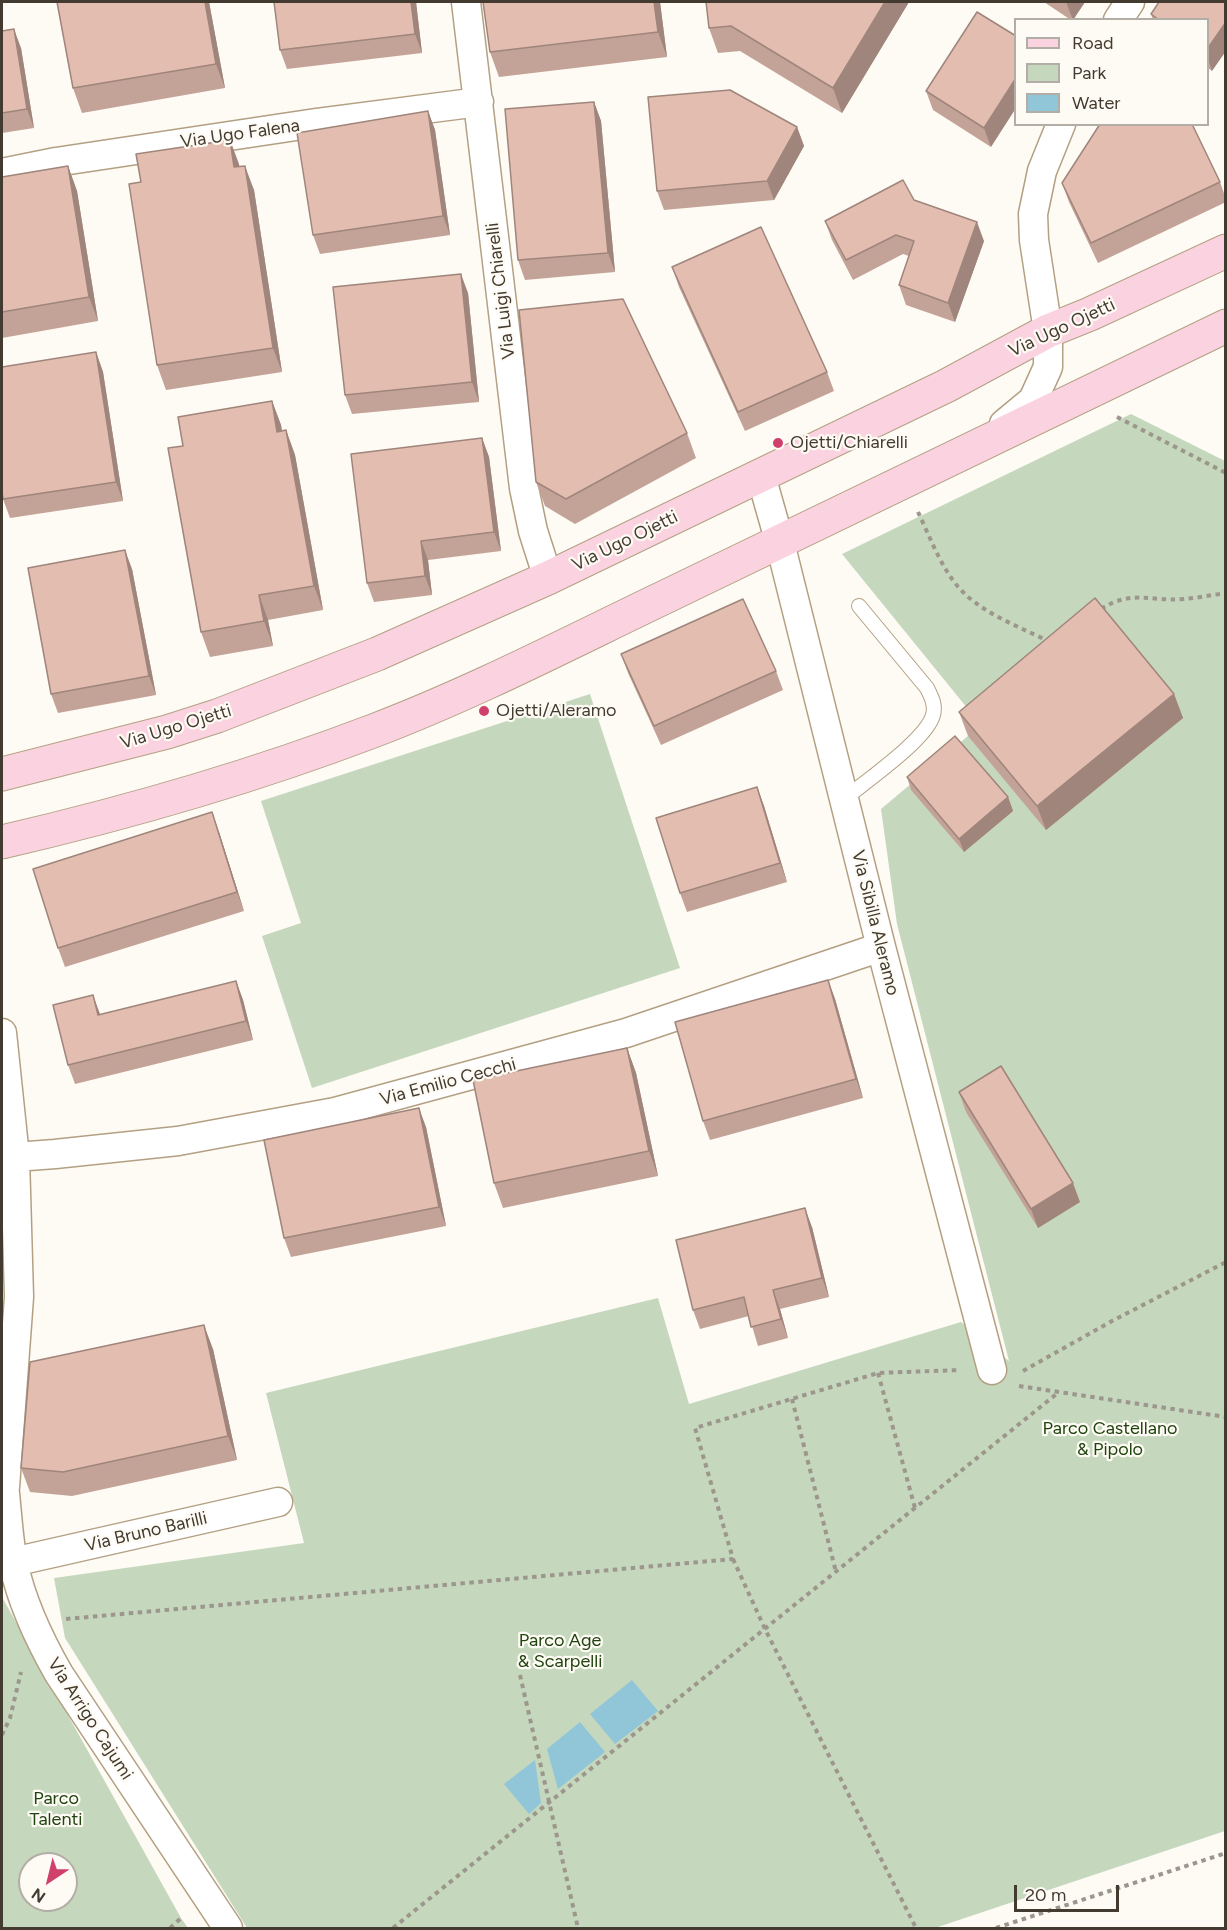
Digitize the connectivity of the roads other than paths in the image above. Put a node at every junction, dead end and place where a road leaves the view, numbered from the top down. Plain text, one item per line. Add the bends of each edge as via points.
1 (466, 2) edge
2 (1131, 2) edge
3 (1119, 18) edge
4 (479, 102) junction
5 (1059, 126) edge
6 (2, 172) edge
7 (1226, 250) edge
8 (1226, 326) edge
9 (1048, 331) junction
10 (980, 444) junction
11 (760, 476) junction
12 (780, 543) junction
13 (548, 578) junction
14 (859, 606) dead end
15 (2, 774) edge
16 (844, 799) junction
17 (2, 842) edge
18 (881, 947) junction
19 (2, 1033) edge
20 (8, 1158) edge
21 (992, 1370) road end
22 (3, 1478) edge
23 (278, 1502) dead end
24 (13, 1562) junction
25 (228, 1929) edge

1 - 4 street, Via Luigi Chiarelli
2 - 3 street
4 - 6 street, Via Ugo Falena via 305,124
4 - 13 street, Via Luigi Chiarelli via 524,488
5 - 9 street via 1042,171 1033,214
7 - 9 main road, Via Ugo Ojetti
8 - 10 main road
9 - 10 street via 1048,367 1033,400
9 - 11 main road, Via Ugo Ojetti via 946,386
10 - 12 main road
11 - 12 street, Via Sibilla Aleramo
11 - 13 main road, Via Ugo Ojetti
12 - 16 street, Via Sibilla Aleramo
12 - 17 main road via 575,641 373,731 181,795
13 - 15 main road, Via Ugo Ojetti via 377,654 217,716
14 - 16 lane via 927,688 933,701 933,715 911,745
16 - 18 street, Via Sibilla Aleramo
18 - 20 street, Via Emilio Cecchi via 626,1033 335,1112 178,1141
18 - 21 street, Via Sibilla Aleramo
19 - 20 street, Via Arrigo Cajumi
20 - 22 street, Via Arrigo Cajumi via 19,1297
22 - 24 street, Via Arrigo Cajumi
23 - 24 street, Via Bruno Barilli
24 - 25 street, Via Arrigo Cajumi via 46,1652

